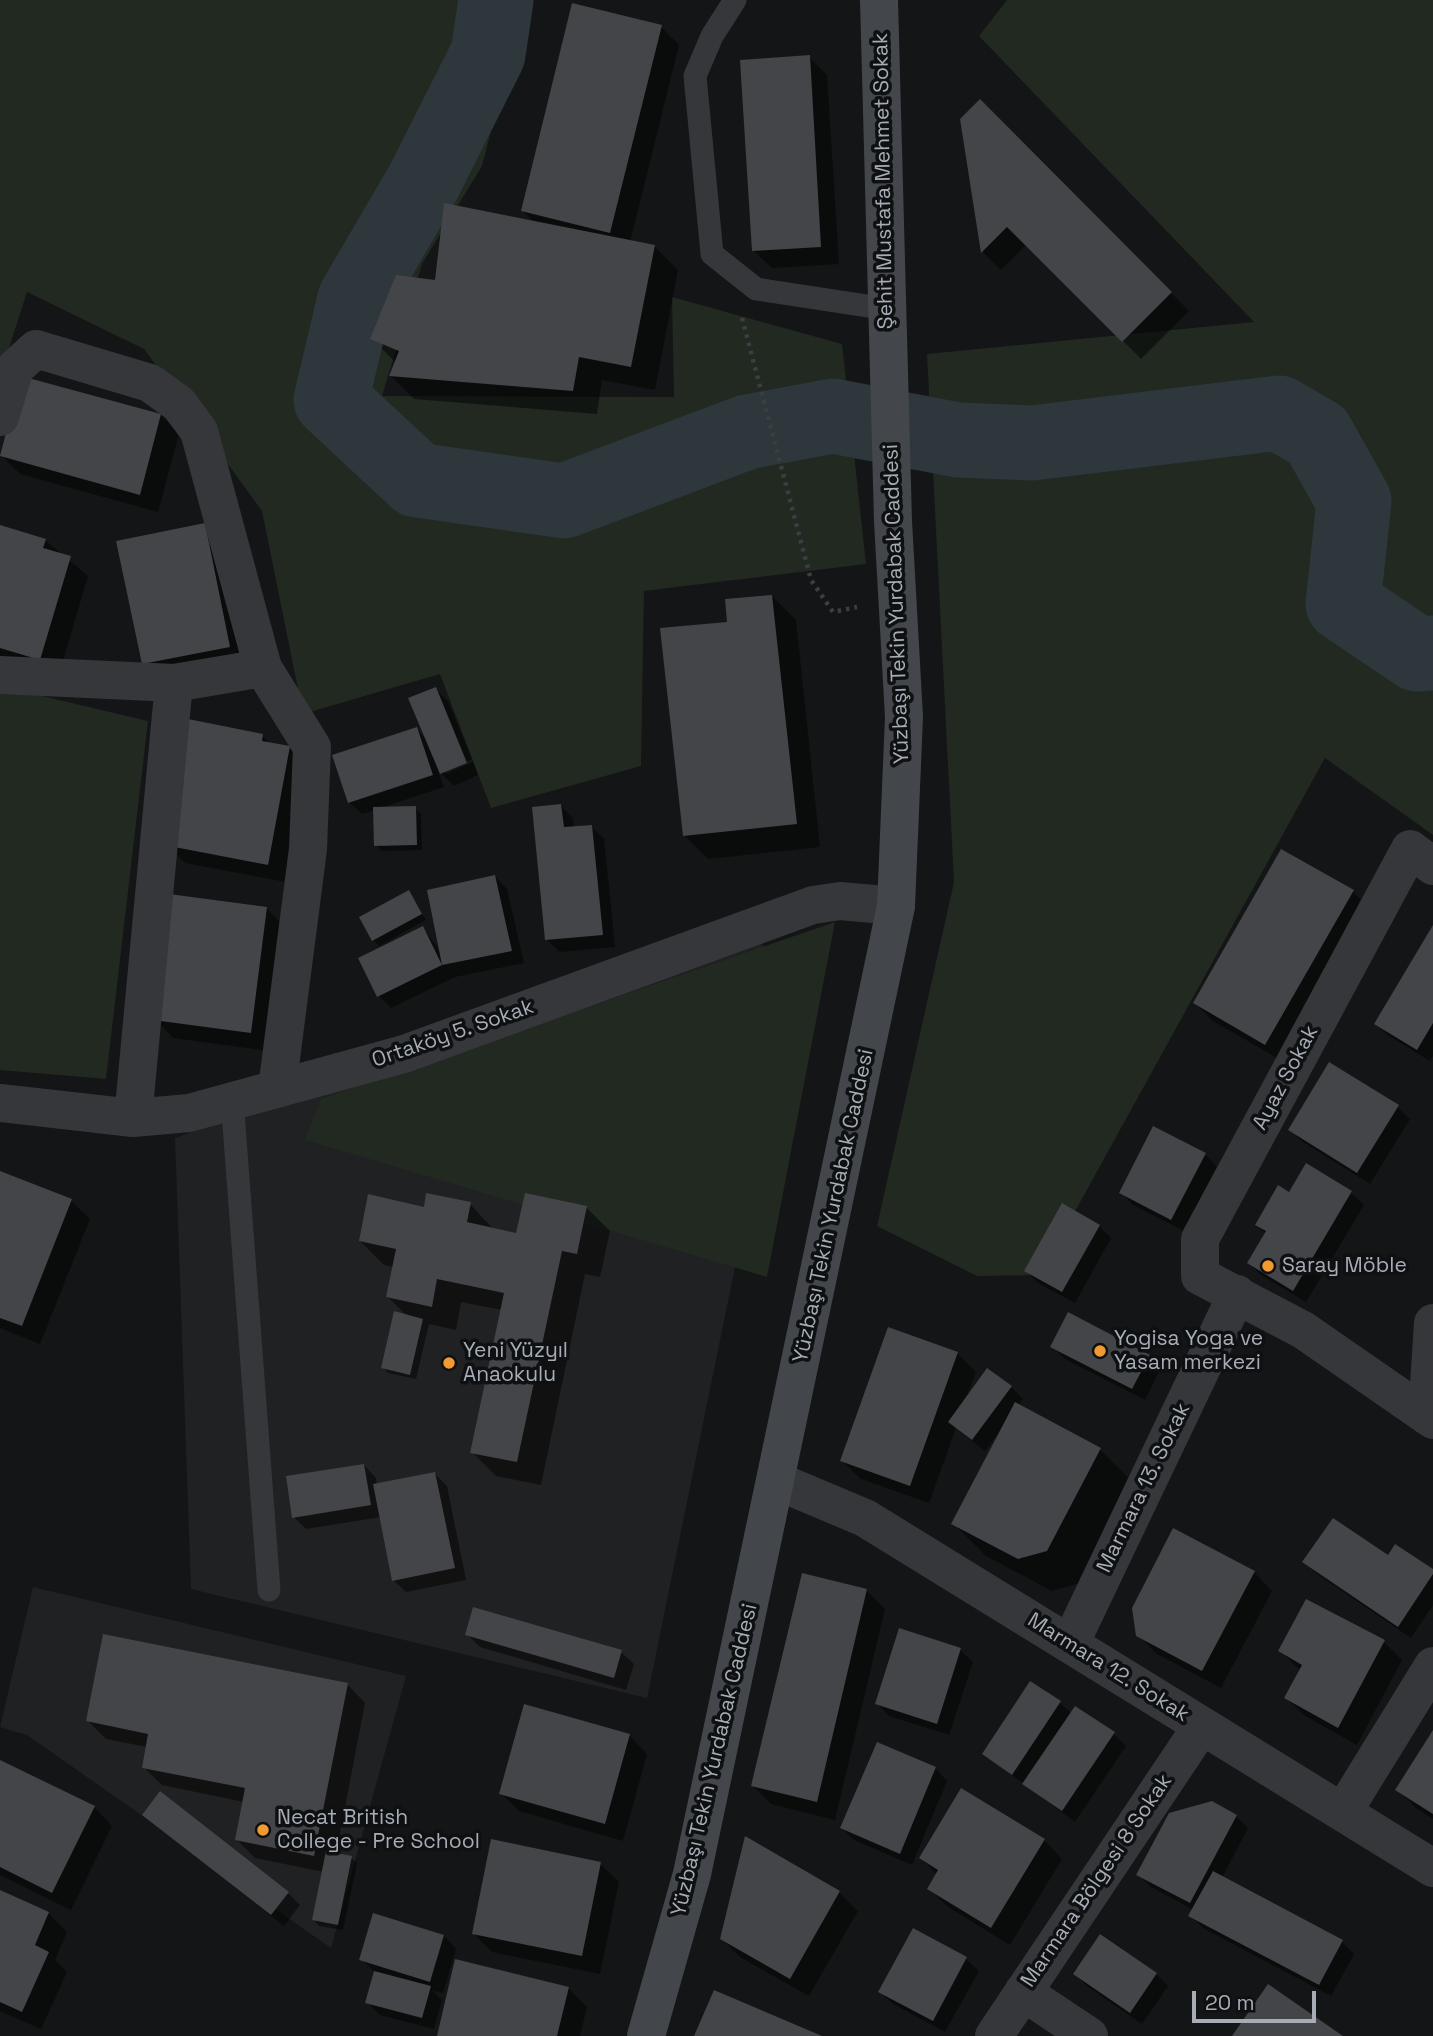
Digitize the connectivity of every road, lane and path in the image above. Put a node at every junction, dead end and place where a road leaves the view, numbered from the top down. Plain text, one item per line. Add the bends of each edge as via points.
1 (735, 0) edge
2 (879, 0) edge
3 (887, 309) junction
4 (741, 314) dead end
5 (888, 362) joint
6 (0, 417) edge
7 (898, 599) junction
8 (263, 668) junction
9 (0, 675) edge
10 (174, 683) junction
11 (1421, 857) edge
12 (896, 905) junction
13 (277, 1089) junction
14 (232, 1099) junction
15 (0, 1103) edge
16 (133, 1118) junction
17 (1237, 1294) junction
18 (1433, 1323) edge
19 (1430, 1418) edge
20 (776, 1481) junction
21 (269, 1590) dead end
22 (1070, 1644) junction
23 (1433, 1666) edge
24 (1201, 1727) junction
25 (1343, 1812) junction
26 (1433, 1868) edge
27 (1023, 1992) junction
28 (646, 2036) edge
29 (994, 2036) edge
30 (1088, 2036) edge

1 - 3 lane via 712,36 695,76 712,254 756,289
2 - 3 main road, Şehit Mustafa Mehmet Sokak
3 - 5 main road, Şehit Mustafa Mehmet Sokak
4 - 7 path via 811,580 833,612
5 - 7 main road, Yüzbaşı Tekin Yurdabak Caddesi
6 - 8 street via 15,368 36,349 150,383 179,404 199,431
7 - 12 main road, Yüzbaşı Tekin Yurdabak Caddesi via 904,717
8 - 10 street
8 - 13 street via 312,747 308,849
9 - 10 street
10 - 16 street
11 - 17 street, Ayaz Sokak via 1200,1239 1200,1276
12 - 13 street, Ortaköy 5. Sokak via 840,901 813,905 404,1054
12 - 20 main road, Yüzbaşı Tekin Yurdabak Caddesi
13 - 14 street, Ortaköy 5. Sokak
14 - 16 street, Ortaköy 5. Sokak via 189,1113
14 - 21 lane
15 - 16 street, Ortaköy 5. Sokak
17 - 19 street via 1303,1330
17 - 22 street, Marmara 13. Sokak
18 - 19 street
20 - 22 street, Marmara 12. Sokak via 865,1518
20 - 28 main road, Yüzbaşı Tekin Yurdabak Caddesi via 692,1874
22 - 24 street, Marmara 12. Sokak
23 - 25 street
24 - 25 street, Marmara 12. Sokak
24 - 27 street, Marmara Bölgesi 8 Sokak
25 - 26 street, Marmara 12. Sokak
27 - 29 street, Marmara Bölgesi 8 Sokak
27 - 30 street

